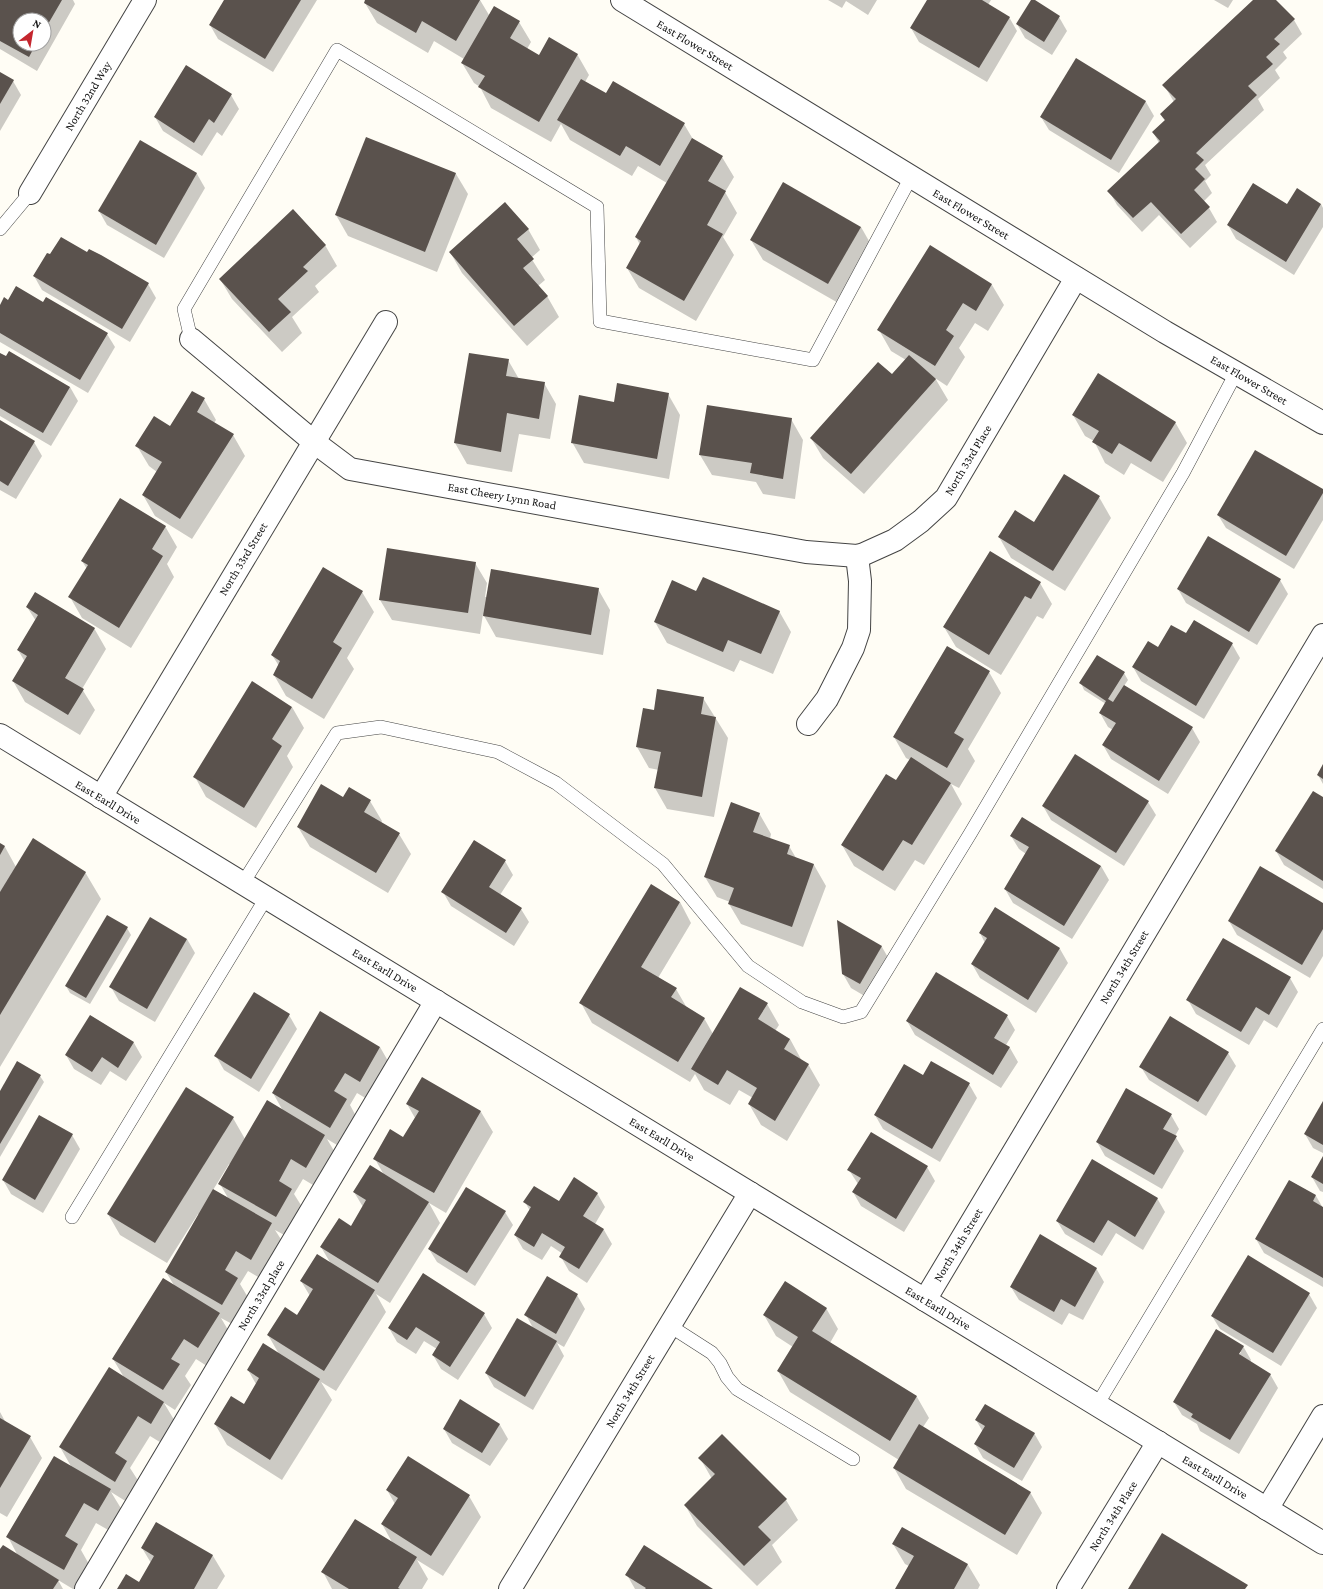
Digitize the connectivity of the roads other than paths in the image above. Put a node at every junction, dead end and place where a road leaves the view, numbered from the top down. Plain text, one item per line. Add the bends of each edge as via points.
1 (145, 0) edge
2 (622, 0) edge
3 (911, 177) junction
4 (30, 193) joint
5 (0, 229) edge
6 (1076, 278) junction
7 (386, 322) dead end
8 (191, 339) joint
9 (1236, 373) junction
10 (1323, 423) edge
11 (314, 442) junction
12 (857, 556) junction
13 (1321, 641) edge
14 (808, 724) dead end
15 (0, 735) edge
16 (101, 797) junction
17 (243, 883) junction
18 (266, 898) junction
19 (436, 1001) junction
20 (1323, 1029) edge
21 (750, 1193) junction
22 (72, 1217) dead end
23 (925, 1300) junction
24 (670, 1326) junction
25 (1097, 1405) junction
26 (1323, 1416) edge
27 (1158, 1442) junction
28 (852, 1459) dead end
29 (1267, 1509) junction
30 (1323, 1543) edge
31 (86, 1589) edge
32 (510, 1589) edge
33 (1068, 1589) edge

1 - 4 street, North 32nd Way
2 - 3 street, East Flower Street
3 - 6 street, East Flower Street
3 - 8 lane via 813,360 600,321 598,207 337,50 184,309
4 - 5 lane
6 - 9 street, East Flower Street
6 - 12 street, North 33rd Place via 946,498 895,540
7 - 11 street, North 33rd Street
8 - 11 street, East Cheery Lynn Road
9 - 10 street, East Flower Street
9 - 17 lane via 1167,501 970,834 861,1012 843,1017 802,1002 748,966 663,864 556,783 498,752 381,727 337,733
11 - 12 street, East Cheery Lynn Road via 350,469 806,552
11 - 16 street, North 33rd Street
12 - 14 street via 860,581 859,630 853,648 830,693
13 - 23 street, North 34th Street
15 - 16 street, East Earll Drive
16 - 17 street, East Earll Drive
17 - 18 street, East Earll Drive
18 - 19 street, East Earll Drive
18 - 22 lane
19 - 21 street, East Earll Drive
19 - 31 street, North 33rd place
20 - 25 lane
21 - 23 street, East Earll Drive
21 - 24 street, North 34th Street
23 - 25 street, East Earll Drive
24 - 28 lane via 712,1353 726,1377 737,1389
24 - 32 street, North 34th Street
25 - 27 street, East Earll Drive
26 - 29 street
27 - 29 street, East Earll Drive
27 - 33 street, North 34th Place
29 - 30 street, East Earll Drive

